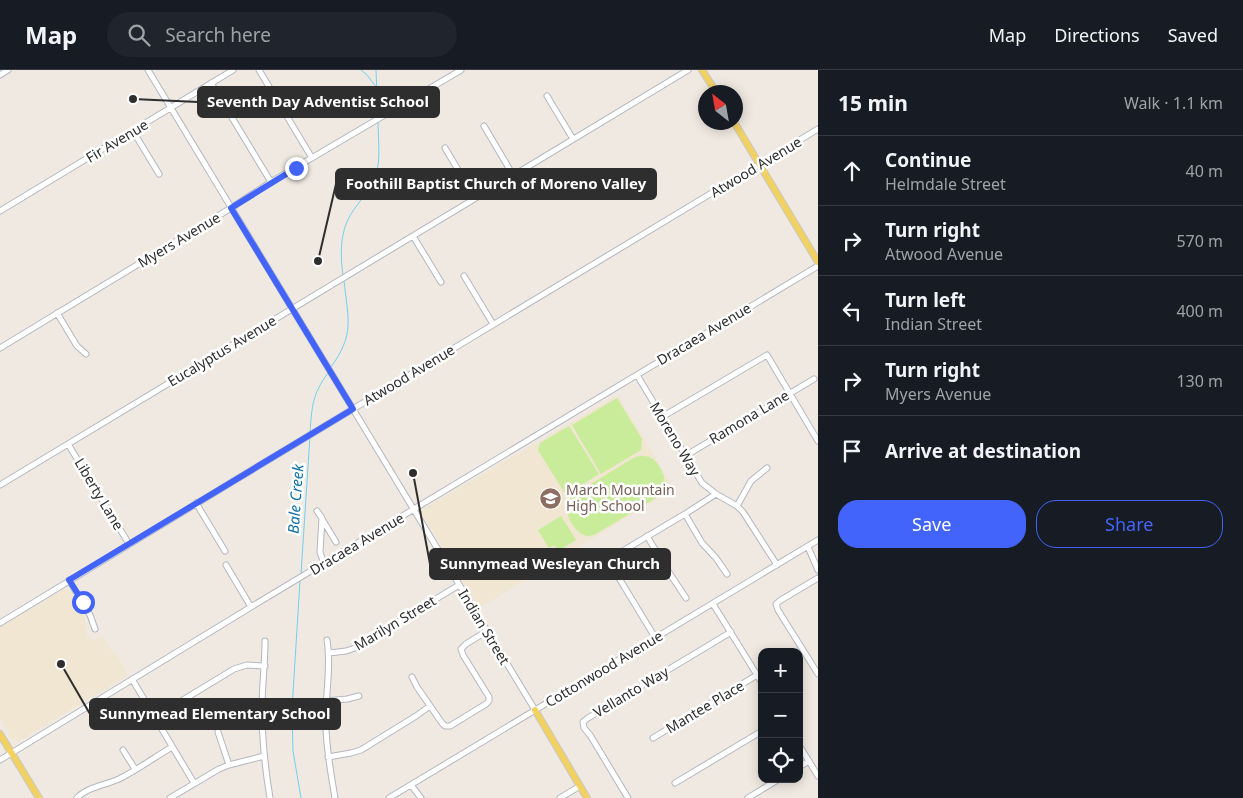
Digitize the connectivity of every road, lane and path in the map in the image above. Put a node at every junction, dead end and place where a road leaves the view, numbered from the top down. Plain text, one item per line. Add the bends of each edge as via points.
1 (8, 70) edge
2 (148, 70) edge
3 (233, 70) edge
4 (259, 70) edge
5 (461, 70) edge
6 (688, 70) edge
7 (702, 70) edge
8 (0, 75) edge
9 (211, 83) junction
10 (712, 85) edge
11 (547, 96) dead end
12 (171, 108) junction
13 (484, 126) dead end
14 (818, 129) edge
15 (739, 130) edge
16 (133, 131) junction
17 (573, 139) junction
18 (445, 148) dead end
19 (312, 158) junction
20 (759, 164) junction
21 (159, 174) dead end
22 (514, 175) junction
23 (271, 182) junction
24 (475, 198) junction
25 (231, 208) junction
26 (0, 211) edge
27 (413, 236) junction
28 (818, 264) edge
29 (464, 276) dead end
30 (441, 282) dead end
31 (292, 309) junction
32 (57, 314) junction
33 (493, 324) junction
34 (0, 348) edge
35 (86, 354) dead end
36 (637, 375) junction
37 (814, 378) dead end
38 (790, 393) junction
39 (353, 409) junction
40 (662, 417) junction
41 (818, 441) edge
42 (68, 444) junction
43 (685, 456) junction
44 (767, 468) dead end
45 (0, 485) edge
46 (716, 494) junction
47 (196, 504) junction
48 (736, 506) junction
49 (414, 510) junction
50 (318, 511) dead end
51 (685, 514) junction
52 (322, 518) junction
53 (332, 534) junction
54 (647, 536) junction
55 (818, 540) edge
56 (321, 541) junction
57 (336, 542) dead end
58 (129, 544) junction
59 (808, 546) junction
60 (225, 551) dead end
61 (608, 560) junction
62 (324, 564) junction
63 (226, 565) dead end
64 (777, 565) junction
65 (818, 570) edge
66 (589, 571) dead end
67 (727, 574) dead end
68 (818, 578) edge
69 (69, 580) junction
70 (459, 585) junction
71 (686, 598) dead end
72 (713, 604) junction
73 (251, 607) junction
74 (0, 623) edge
75 (95, 629) dead end
76 (487, 631) junction
77 (731, 632) junction
78 (656, 639) junction
79 (327, 640) dead end
80 (265, 641) dead end
81 (329, 653) junction
82 (265, 666) junction
83 (818, 674) edge
84 (757, 675) joint
85 (412, 677) dead end
86 (132, 679) junction
87 (359, 696) dead end
88 (326, 701) junction
89 (430, 706) junction
90 (535, 710) junction
91 (155, 717) junction
92 (218, 732) dead end
93 (758, 733) edge
94 (0, 734) edge
95 (653, 738) dead end
96 (172, 747) junction
97 (123, 750) dead end
98 (803, 751) edge
99 (12, 753) junction
100 (264, 756) junction
101 (328, 757) junction
102 (0, 760) edge
103 (809, 761) junction
104 (229, 764) junction
105 (803, 765) edge
106 (135, 769) junction
107 (818, 776) edge
108 (194, 783) junction
109 (675, 783) dead end
110 (772, 783) edge
111 (411, 785) junction
112 (580, 786) junction
113 (39, 798) edge
114 (77, 798) edge
115 (170, 798) edge
116 (270, 798) edge
117 (335, 798) edge
118 (389, 798) edge
119 (421, 798) edge
120 (560, 798) edge
121 (587, 798) edge
122 (628, 798) edge
123 (748, 798) edge

1 - 8 street
2 - 12 street, Indian Street
3 - 9 street, Fir Avenue
4 - 19 street
5 - 19 street, Myers Avenue
6 - 17 street, Eucalyptus Avenue
7 - 10 main road
9 - 12 street, Fir Avenue
9 - 23 street
11 - 17 street
12 - 16 street, Fir Avenue
12 - 25 street, Indian Street
13 - 22 street
14 - 20 street, Atwood Avenue
15 - 20 main road
16 - 21 street
16 - 26 street, Fir Avenue
17 - 22 street, Eucalyptus Avenue
18 - 24 street
19 - 23 street, Myers Avenue
20 - 28 main road
20 - 33 street, Atwood Avenue
22 - 24 street, Eucalyptus Avenue
23 - 25 street, Myers Avenue
24 - 27 street, Eucalyptus Avenue
25 - 31 street, Indian Street
25 - 32 street, Myers Avenue
27 - 30 street
27 - 31 street, Eucalyptus Avenue
28 - 36 street, Dracaea Avenue
29 - 33 street
31 - 39 street, Indian Street
31 - 42 street, Eucalyptus Avenue
32 - 34 street, Myers Avenue
32 - 35 street via 77,346
33 - 39 street, Atwood Avenue
36 - 40 street, Moreno Way
36 - 49 street, Dracaea Avenue
37 - 38 street, Ramona Lane
38 - 40 street via 767,355
38 - 41 street
38 - 43 street, Ramona Lane
39 - 47 street, Atwood Avenue
39 - 49 street, Indian Street
40 - 43 street, Moreno Way
42 - 45 street, Eucalyptus Avenue
42 - 58 street, Liberty Lane
43 - 46 street, Moreno Way via 702,483
44 - 48 street via 751,480
46 - 48 street, Moreno Way
46 - 51 street
47 - 58 street, Atwood Avenue
47 - 60 street
48 - 64 street, Moreno Way
49 - 62 street, Dracaea Avenue
49 - 70 street, Indian Street
50 - 52 street
51 - 54 street
51 - 67 street via 702,543
52 - 53 street
52 - 56 street
53 - 56 street
53 - 57 street
54 - 61 street
54 - 71 street
55 - 59 street, Cottonwood Avenue
56 - 62 street
58 - 69 street, Atwood Avenue
59 - 64 street, Cottonwood Avenue
59 - 65 street
61 - 66 street
61 - 78 street
62 - 73 street, Dracaea Avenue
63 - 73 street
64 - 72 street, Cottonwood Avenue
68 - 83 street via 776,604
69 - 74 street, Atwood Avenue
69 - 75 street
70 - 76 street, Indian Street
70 - 81 street, Marilyn Street via 355,648
72 - 77 street
72 - 78 street, Cottonwood Avenue
73 - 86 street, Dracaea Avenue
76 - 89 street via 461,649 490,696 489,701 450,726 445,726
76 - 90 street, Indian Street
77 - 84 street
77 - 122 street, Vellanto Way via 583,722
78 - 90 street, Cottonwood Avenue
79 - 81 street
80 - 82 street
81 - 88 street
82 - 91 street via 247,665 234,669
82 - 100 street via 262,707
84 - 95 street, Mantee Place
85 - 89 street
86 - 91 street
86 - 99 street, Dracaea Avenue
87 - 88 street
88 - 101 street
89 - 101 street via 361,750
90 - 111 street, Cottonwood Avenue
90 - 112 main road, Indian Street
91 - 96 street
92 - 104 street
93 - 109 street
94 - 99 main road
96 - 106 street
96 - 108 street
97 - 106 street
98 - 103 street
99 - 102 street, Dracaea Avenue
99 - 113 main road
100 - 104 street
100 - 116 street
101 - 117 street
103 - 105 street
103 - 107 street
104 - 108 street
106 - 114 street
108 - 115 street
110 - 123 street
111 - 118 street, Cottonwood Avenue
111 - 119 street
112 - 120 street
112 - 121 main road, Indian Street

